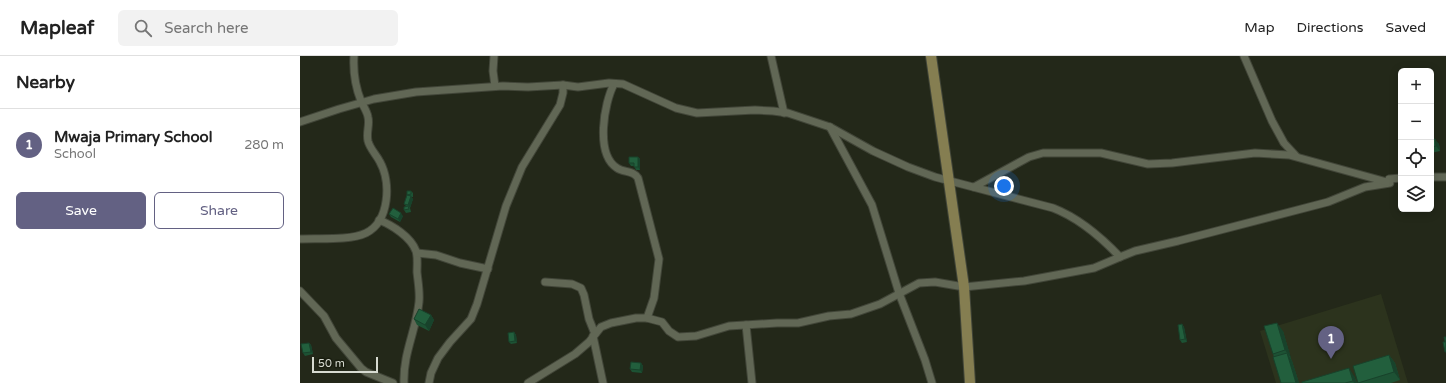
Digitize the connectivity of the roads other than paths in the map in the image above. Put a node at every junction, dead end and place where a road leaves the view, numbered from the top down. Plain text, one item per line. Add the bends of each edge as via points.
1 (354, 56) edge
2 (494, 56) edge
3 (771, 56) edge
4 (931, 56) edge
5 (1244, 56) edge
6 (614, 84) junction
7 (563, 85) junction
8 (495, 86) junction
9 (362, 103) junction
10 (784, 113) junction
11 (300, 122) edge
12 (830, 127) junction
13 (1298, 158) junction
14 (1434, 177) edge
15 (1446, 177) edge
16 (1398, 178) edge
17 (949, 180) junction
18 (1390, 183) junction
19 (974, 187) junction
20 (379, 220) junction
21 (300, 239) edge
22 (417, 253) junction
23 (1120, 257) junction
24 (488, 269) junction
25 (545, 282) dead end
26 (964, 287) junction
27 (300, 291) edge
28 (899, 293) junction
29 (647, 318) junction
30 (746, 325) junction
31 (594, 335) junction
32 (394, 383) edge
33 (404, 383) edge
34 (429, 383) edge
35 (528, 383) edge
36 (603, 383) edge
37 (752, 383) edge
38 (932, 383) edge
39 (970, 383) edge

1 - 9 street via 356,88
2 - 8 street
3 - 10 street
4 - 17 main road
5 - 13 street via 1281,138
6 - 7 street via 578,87
6 - 10 street via 623,84 676,108 697,113 773,110
6 - 29 street via 608,98 604,121 606,155 616,168 635,174 638,178 658,253 654,298
7 - 8 street
7 - 24 street via 560,105 522,167 506,206
8 - 9 street via 416,92
9 - 11 street
9 - 20 street via 369,118 366,134 369,144 380,161 386,178 386,200
10 - 12 street
12 - 17 street via 895,162
12 - 28 street via 869,198
13 - 18 street
13 - 19 street via 1280,153 1255,153 1172,164 1148,164 1101,153 1043,153 1029,157
14 - 15 street
16 - 18 street via 1389,179
17 - 19 street
17 - 26 main road
18 - 23 street via 1364,187 1328,202
19 - 23 street via 1065,212
20 - 21 street via 370,230 357,235
20 - 22 street via 390,224
22 - 24 street via 436,254
22 - 33 street via 419,301 405,360
23 - 26 street via 1083,271 1024,281
24 - 34 street via 471,319 438,358
25 - 31 street via 572,284 581,288
26 - 28 street via 930,281 916,284
26 - 39 main road
27 - 32 street via 324,316 336,338 361,368
28 - 30 street via 880,304 852,314 798,323
28 - 38 street
29 - 30 street via 662,322 673,335 681,338 729,326
29 - 31 street via 606,324
30 - 37 street
31 - 35 street via 575,354
31 - 36 street

